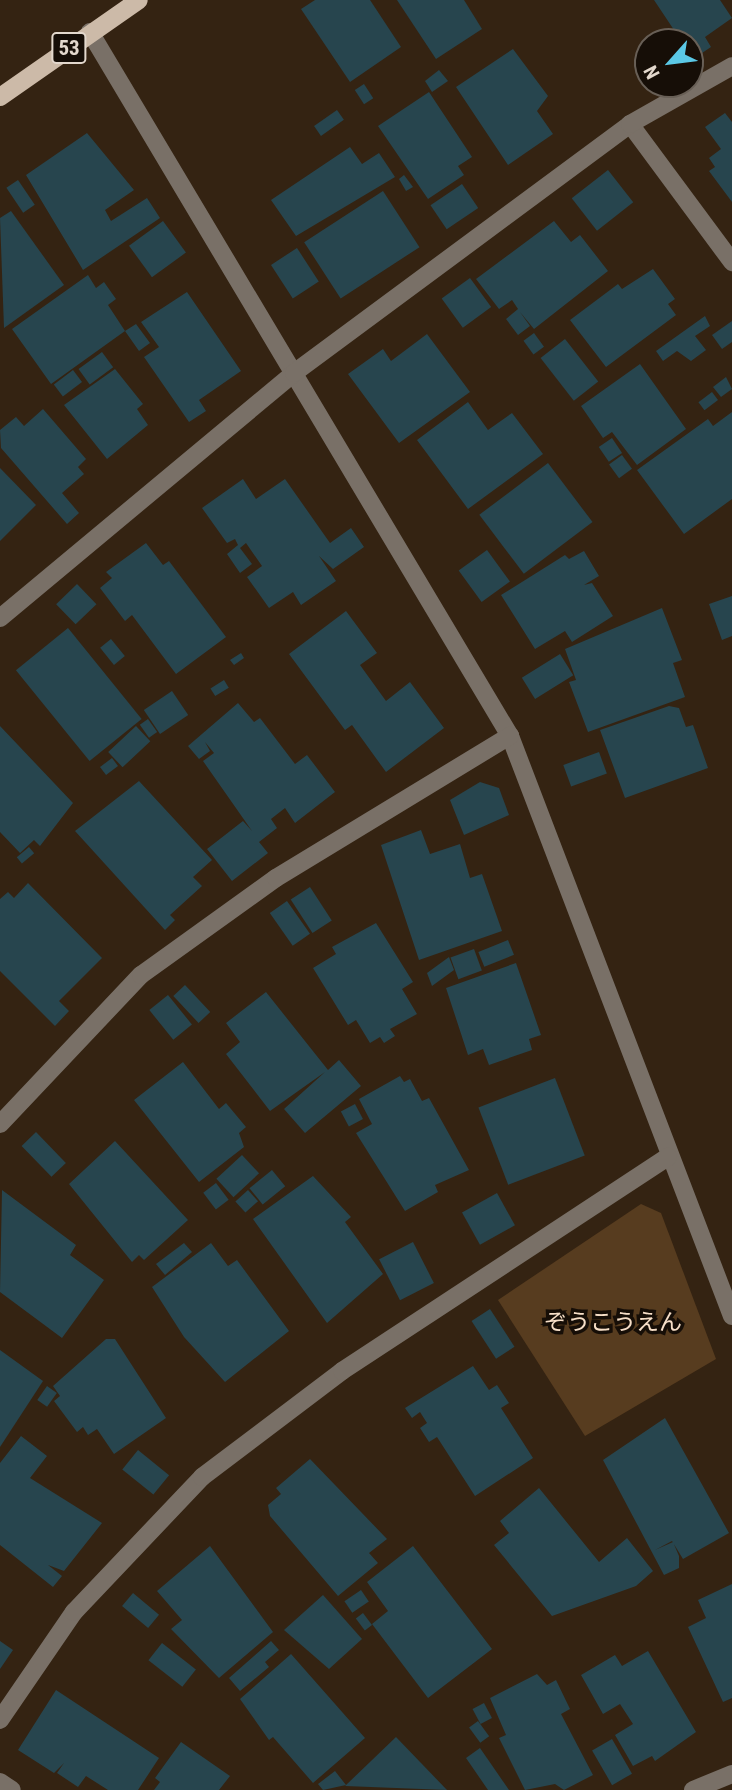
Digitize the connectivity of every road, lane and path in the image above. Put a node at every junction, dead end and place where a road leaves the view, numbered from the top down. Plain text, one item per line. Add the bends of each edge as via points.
1 (139, 0) edge
2 (90, 32) junction
3 (732, 66) edge
4 (0, 97) edge
5 (630, 124) junction
6 (732, 262) edge
7 (294, 373) junction
8 (0, 618) edge
9 (510, 736) junction
10 (0, 1124) edge
11 (668, 1157) junction
12 (727, 1291) edge
13 (732, 1316) edge
14 (0, 1720) edge
15 (732, 1774) edge
16 (0, 1782) edge
17 (12, 1790) edge
18 (693, 1790) edge

1 - 2 main road, 53
2 - 4 main road, 53
2 - 7 street
3 - 5 street
5 - 6 street
5 - 7 street
7 - 8 street
7 - 9 street
9 - 10 street via 276,878 141,975
9 - 11 street
11 - 12 street
11 - 14 street via 342,1371 202,1477 74,1612
12 - 13 street
15 - 18 street
16 - 17 street

